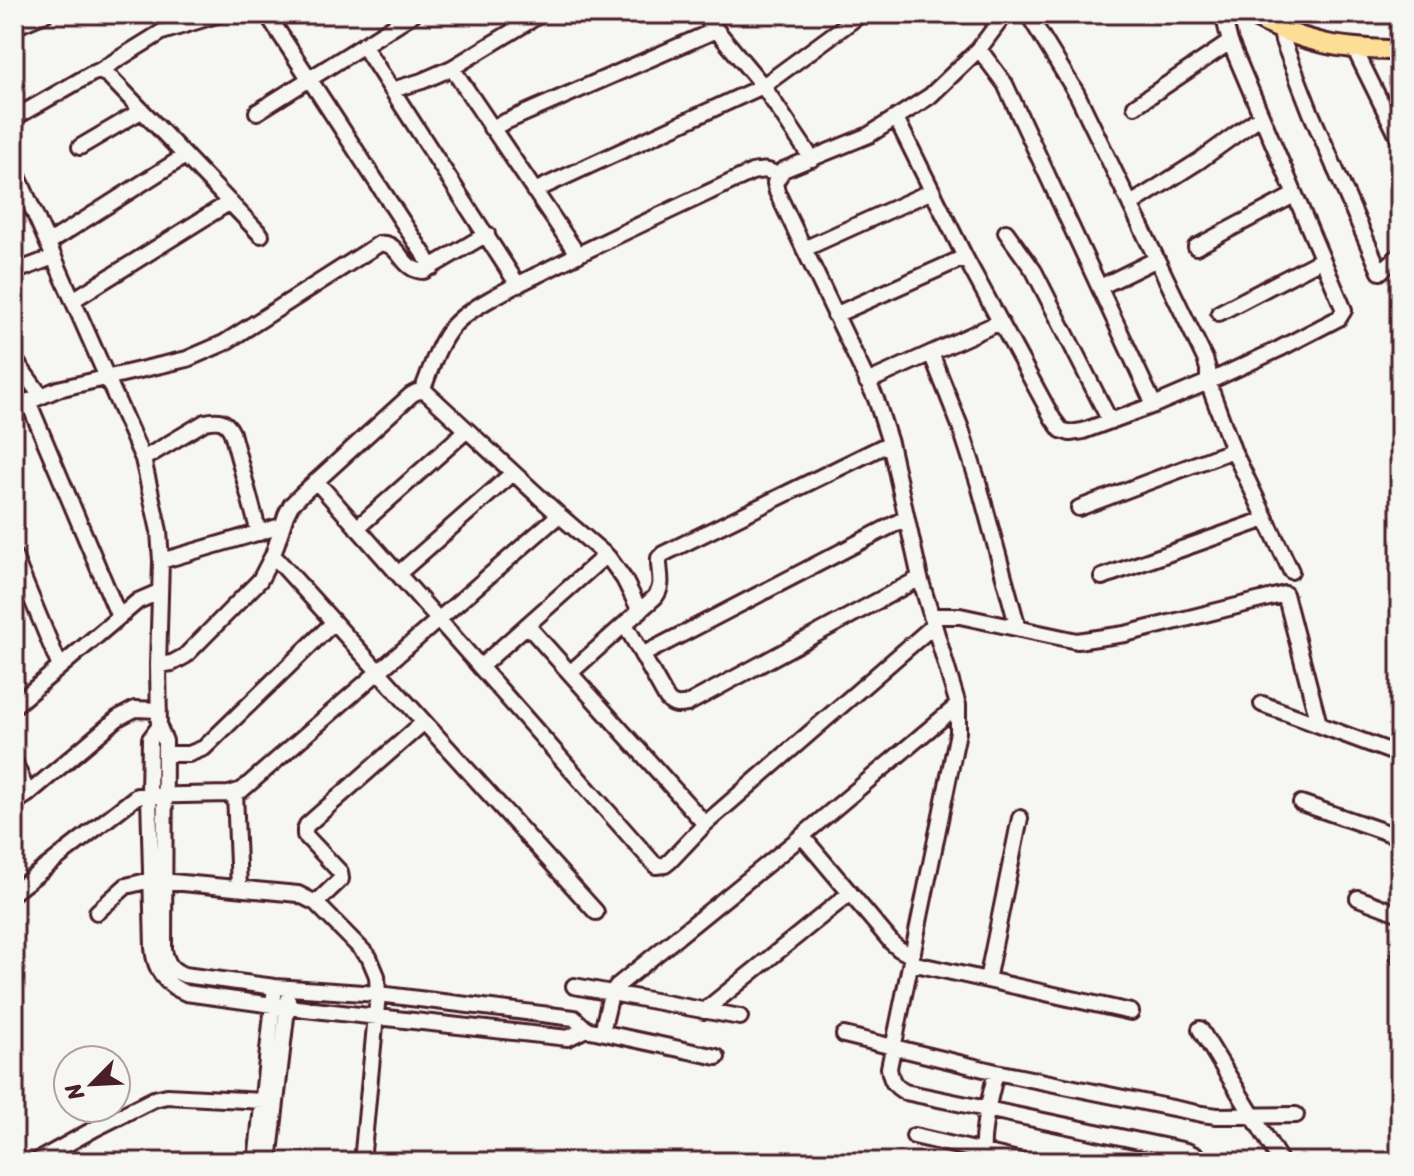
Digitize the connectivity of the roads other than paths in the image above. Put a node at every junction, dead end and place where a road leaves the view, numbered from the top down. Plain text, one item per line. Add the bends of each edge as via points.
1 (45, 14) edge
2 (220, 14) edge
3 (267, 14) edge
4 (413, 14) edge
5 (541, 14) edge
6 (703, 14) edge
7 (861, 14) edge
8 (1005, 14) edge
9 (1028, 14) edge
10 (1223, 14) edge
11 (1249, 14) edge
12 (1295, 14) edge
13 (14, 27) edge
14 (1281, 29) junction
15 (716, 30) junction
16 (1230, 42) junction
17 (363, 45) junction
18 (1354, 48) junction
19 (979, 49) junction
20 (1400, 51) edge
21 (452, 68) junction
22 (99, 71) junction
23 (309, 79) junction
24 (763, 86) junction
25 (392, 90) junction
26 (1135, 106) dead end
27 (141, 111) junction
28 (257, 112) dead end
29 (1261, 116) junction
30 (14, 118) edge
31 (896, 118) junction
32 (491, 128) junction
33 (1400, 141) edge
34 (80, 147) dead end
35 (185, 156) junction
36 (812, 159) junction
37 (14, 167) edge
38 (778, 176) junction
39 (534, 191) junction
40 (932, 191) junction
41 (1294, 195) junction
42 (20, 198) edge
43 (230, 202) junction
44 (1131, 204) junction
45 (1006, 232) dead end
46 (487, 234) junction
47 (261, 235) dead end
48 (1196, 247) dead end
49 (804, 249) junction
50 (51, 250) junction
51 (578, 255) junction
52 (1400, 255) edge
53 (965, 257) junction
54 (1157, 259) junction
55 (1321, 260) junction
56 (432, 267) junction
57 (14, 272) edge
58 (518, 285) junction
59 (1100, 287) junction
60 (73, 300) junction
61 (1219, 313) dead end
62 (835, 315) junction
63 (1000, 322) junction
64 (931, 353) junction
65 (14, 359) edge
66 (107, 376) junction
67 (867, 382) junction
68 (1208, 382) junction
69 (422, 391) junction
70 (35, 398) junction
71 (1154, 405) junction
72 (14, 408) edge
73 (1110, 421) junction
74 (467, 430) junction
75 (890, 443) junction
76 (1233, 450) junction
77 (143, 459) junction
78 (513, 473) junction
79 (316, 481) junction
80 (1079, 508) dead end
81 (559, 515) junction
82 (906, 518) junction
83 (1266, 519) junction
84 (281, 526) junction
85 (357, 528) junction
86 (259, 533) junction
87 (273, 555) junction
88 (606, 555) junction
89 (14, 556) edge
90 (161, 561) junction
91 (1291, 571) dead end
92 (398, 574) junction
93 (1102, 577) dead end
94 (920, 578) junction
95 (159, 592) junction
96 (640, 611) junction
97 (119, 617) junction
98 (438, 620) junction
99 (932, 621) junction
100 (334, 622) junction
101 (625, 624) junction
102 (527, 625) junction
103 (1018, 628) junction
104 (642, 655) junction
105 (158, 665) junction
106 (60, 667) junction
107 (480, 667) junction
108 (378, 672) junction
109 (570, 673) junction
110 (1262, 704) dead end
111 (958, 705) junction
112 (14, 706) edge
113 (159, 710) junction
114 (424, 722) junction
115 (1319, 724) junction
116 (159, 727) junction
117 (165, 754) junction
118 (1400, 755) edge
119 (14, 761) edge
120 (235, 793) junction
121 (28, 794) junction
122 (149, 795) junction
123 (165, 796) junction
124 (14, 803) edge
125 (1301, 803) dead end
126 (1020, 818) dead end
127 (705, 824) junction
128 (802, 836) junction
129 (1400, 837) edge
130 (158, 880) junction
131 (239, 888) junction
132 (14, 892) edge
133 (850, 893) junction
134 (1358, 898) dead end
135 (316, 903) junction
136 (97, 912) dead end
137 (596, 912) dead end
138 (1400, 914) edge
139 (912, 960) junction
140 (164, 969) junction
141 (987, 980) junction
142 (574, 986) dead end
143 (282, 987) junction
144 (378, 994) junction
145 (611, 994) junction
146 (281, 1006) junction
147 (704, 1011) junction
148 (1131, 1012) dead end
149 (376, 1017) junction
150 (740, 1017) dead end
151 (586, 1029) junction
152 (1200, 1029) dead end
153 (602, 1032) junction
154 (844, 1035) dead end
155 (894, 1046) junction
156 (717, 1057) dead end
157 (996, 1072) junction
158 (263, 1101) junction
159 (988, 1109) junction
160 (1253, 1115) junction
161 (1296, 1115) dead end
162 (914, 1136) dead end
163 (983, 1157) edge
164 (35, 1162) edge
165 (256, 1162) edge
166 (269, 1162) edge
167 (362, 1162) edge
168 (1027, 1162) edge
169 (1202, 1162) edge
170 (1281, 1162) edge

1 - 13 street
2 - 22 street via 162,32
3 - 23 street
4 - 17 street
5 - 21 street
6 - 15 street
7 - 24 street
8 - 19 street
9 - 44 street via 1077,94
10 - 16 street
11 - 14 main road
12 - 14 street
14 - 18 main road
14 - 52 street via 1380,272
15 - 24 street
15 - 32 street
16 - 26 street
16 - 29 street
17 - 23 street
17 - 25 street
18 - 20 main road
18 - 33 street
19 - 31 street via 930,96
19 - 59 street via 1005,84
21 - 25 street
21 - 32 street
22 - 27 street
22 - 30 street
23 - 28 street
23 - 56 street
24 - 36 street
24 - 39 street
25 - 46 street
27 - 34 street
27 - 35 street
29 - 41 street
29 - 44 street
31 - 36 street
31 - 40 street
32 - 39 street
35 - 43 street
35 - 50 street
36 - 38 street
37 - 42 street
38 - 49 street via 777,192
38 - 51 street via 752,172
39 - 51 street
40 - 49 street
40 - 53 street
41 - 48 street
41 - 55 street
42 - 50 street
43 - 47 street
43 - 60 street
44 - 54 street
45 - 73 street via 1034,271
46 - 56 street
46 - 58 street
49 - 62 street
50 - 57 street
50 - 60 street
51 - 58 street
53 - 62 street
53 - 63 street
54 - 59 street
54 - 68 street via 1205,359
55 - 61 street
55 - 68 street via 1342,315
56 - 66 street via 415,271 393,247 379,244 215,348
58 - 69 street via 453,327
59 - 71 street
60 - 66 street
62 - 67 street
63 - 64 street
63 - 73 street via 1061,430 1083,431
64 - 67 street
64 - 103 street via 979,485
65 - 70 street
66 - 70 street
66 - 77 street
67 - 75 street
68 - 71 street
68 - 76 street
69 - 74 street
69 - 79 street via 411,395
70 - 72 street
70 - 97 street
71 - 73 street
74 - 78 street
74 - 85 street
75 - 82 street
75 - 96 street via 663,554 658,563 659,592
76 - 80 street
76 - 83 street
77 - 86 street via 205,422 223,421 232,433
77 - 90 street
78 - 81 street
78 - 92 street
79 - 84 street via 291,505
79 - 85 street
81 - 88 street
81 - 98 street
82 - 94 street
82 - 104 street
83 - 91 street
83 - 93 street
84 - 86 street
84 - 87 street
85 - 92 street
86 - 90 street
87 - 100 street
87 - 105 street via 260,580 185,656
88 - 96 street via 618,567
88 - 102 street
89 - 106 street
90 - 95 street
92 - 98 street
94 - 99 street
94 - 104 street via 680,706 667,699
95 - 97 street
95 - 105 street
96 - 101 street
97 - 106 street
98 - 107 street
98 - 108 street
99 - 103 street via 960,616
99 - 111 street
99 - 127 street
100 - 108 street
100 - 117 street via 204,748
101 - 104 street
101 - 109 street
102 - 107 street
102 - 109 street
103 - 115 street via 1086,640 1285,594
105 - 113 street
106 - 112 street
107 - 127 street via 656,866 670,861
108 - 114 street
108 - 120 street
109 - 127 street
110 - 115 street
111 - 128 street
111 - 139 street via 958,732
113 - 116 street
113 - 121 street via 127,712
114 - 135 street via 305,830 337,866 341,879
114 - 137 street
115 - 118 street
116 - 117 street
116 - 122 street via 150,739
117 - 123 street
119 - 121 street
120 - 123 street
120 - 131 street
121 - 124 street
122 - 123 street
122 - 130 street
122 - 132 street via 137,796
123 - 130 street
125 - 129 street
126 - 141 street
128 - 133 street
128 - 145 street
130 - 131 street
130 - 136 street via 126,886
130 - 140 street
131 - 135 street via 298,894
133 - 139 street
133 - 147 street
134 - 138 street
135 - 144 street via 369,957
139 - 141 street
139 - 155 street
140 - 143 street
140 - 146 street via 165,982 186,993
141 - 148 street
142 - 145 street
143 - 144 street
143 - 146 street
144 - 149 street
144 - 151 street via 574,1018
145 - 147 street
145 - 153 street
146 - 149 street
146 - 158 street
146 - 166 street
147 - 150 street
149 - 151 street via 568,1038
149 - 167 street
151 - 153 street
152 - 160 street
153 - 156 street
154 - 155 street
155 - 157 street
155 - 159 street via 889,1068 896,1087
157 - 159 street
157 - 160 street via 1202,1114
158 - 164 street via 154,1099
158 - 165 street
159 - 163 street
159 - 169 street via 1187,1151
160 - 161 street
160 - 170 street
162 - 163 street
163 - 168 street

